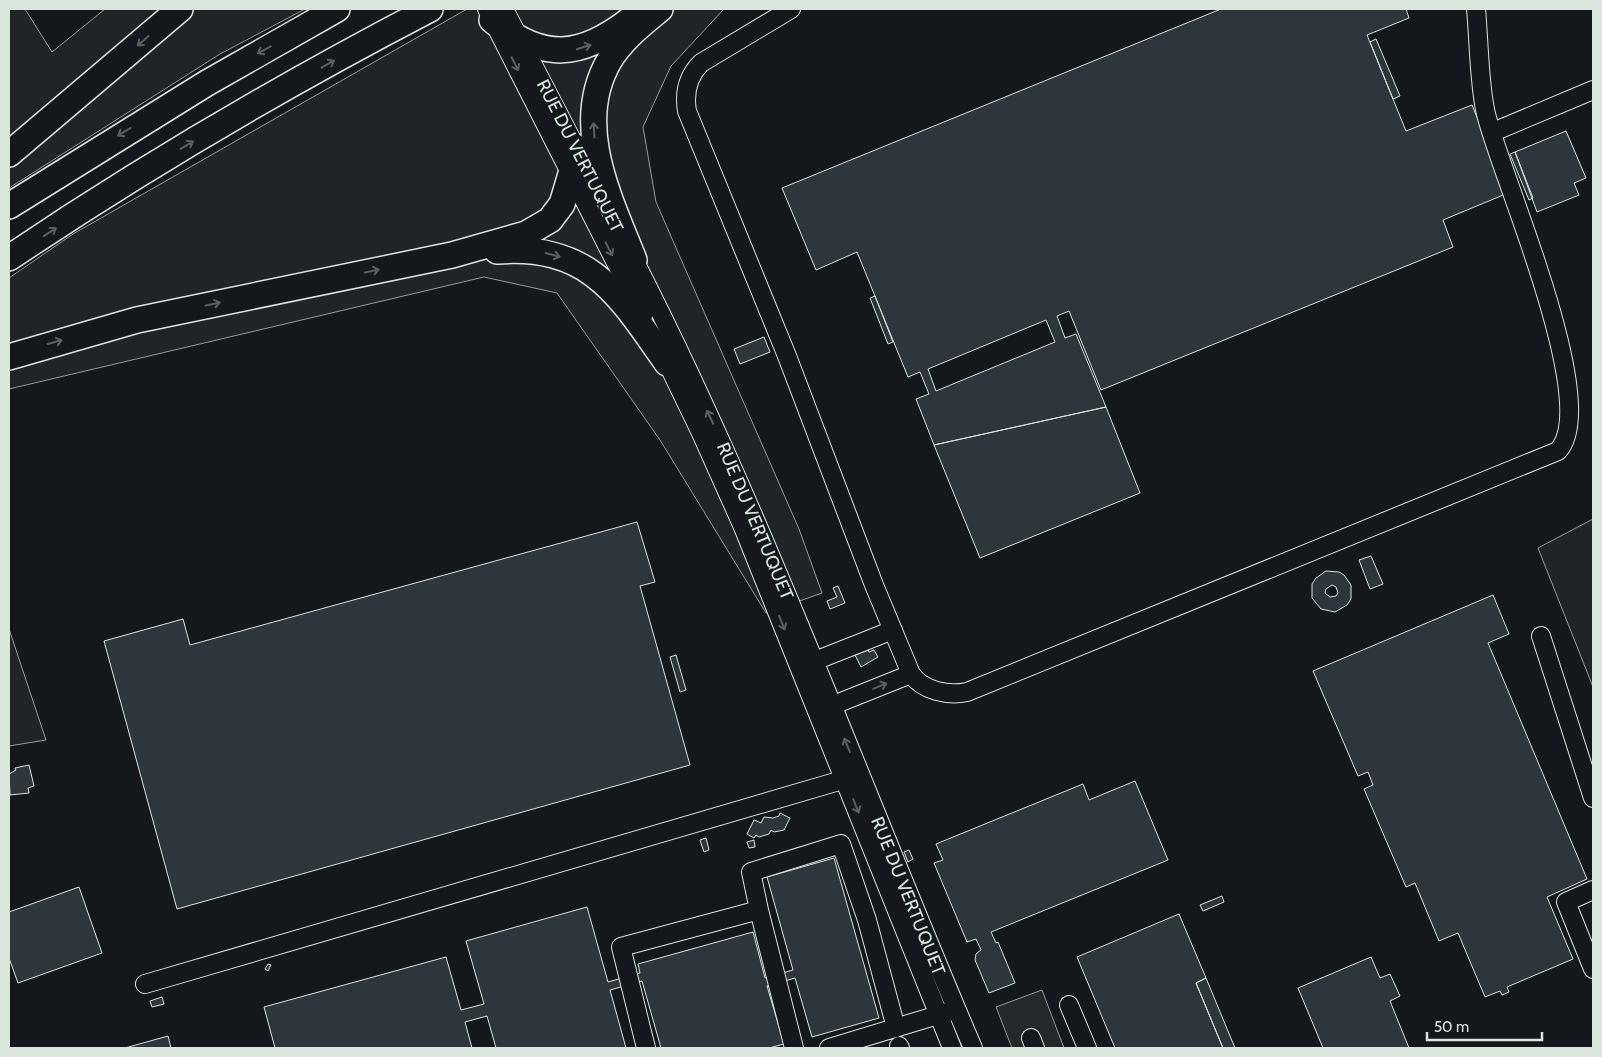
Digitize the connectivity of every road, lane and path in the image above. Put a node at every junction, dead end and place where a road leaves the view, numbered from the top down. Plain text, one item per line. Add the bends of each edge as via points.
1 (180, 9) edge
2 (337, 9) edge
3 (430, 9) edge
4 (645, 9) edge
5 (660, 9) edge
6 (792, 9) edge
7 (1476, 9) edge
8 (497, 13) edge
9 (520, 39) junction
10 (1593, 90) edge
11 (1493, 132) junction
12 (575, 147) junction
13 (9, 154) edge
14 (571, 174) junction
15 (9, 206) edge
16 (452, 255) junction
17 (9, 258) edge
18 (634, 260) junction
19 (9, 357) edge
20 (667, 363) junction
21 (893, 630) junction
22 (1541, 636) dead end
23 (807, 664) junction
24 (911, 674) junction
25 (825, 708) junction
26 (852, 777) junction
27 (1593, 798) edge
28 (1593, 890) edge
29 (759, 910) junction
30 (1593, 969) edge
31 (145, 984) dead end
32 (1069, 1005) dead end
33 (956, 1009) junction
34 (939, 1015) junction
35 (896, 1028) junction
36 (646, 1048) edge
37 (794, 1048) edge
38 (829, 1048) edge
39 (952, 1048) edge
40 (973, 1048) edge
41 (1087, 1048) edge

1 -> 13 highway
2 -> 15 highway via 181,98
17 -> 3 highway via 217,127
9 -> 4 highway via 557,50 576,50 606,37
18 -> 5 highway via 602,177 594,120 598,92 609,61 625,41
6 - 21 street via 701,63 686,88 687,111
7 - 11 street via 1485,107
8 - 9 highway
8 -> 14 street, RUE DU VERTUQUET
9 - 12 street, RUE DU VERTUQUET
10 - 11 street
11 - 24 street via 1566,322 1580,399 1574,432 1564,446 967,692 951,694 936,690 919,683
12 - 14 highway
12 - 18 street, RUE DU VERTUQUET
14 - 16 highway via 562,204 542,227
14 -> 20 street, RUE DU VERTUQUET
19 -> 16 highway via 137,320
16 -> 20 highway via 530,251 556,255 580,265 622,300
23 -> 18 street, RUE DU VERTUQUET via 729,457
20 -> 23 street, RUE DU VERTUQUET
21 - 23 street
21 - 24 street
22 - 27 street
23 - 25 street, RUE DU VERTUQUET
25 -> 24 street
25 - 26 street, RUE DU VERTUQUET
26 - 31 street
26 - 33 street, RUE DU VERTUQUET
26 -> 34 street, RUE DU VERTUQUET
28 - 30 street via 1566,902
29 - 35 street via 751,872 841,844 867,920
29 - 36 street via 621,946
29 - 37 street
32 - 41 street
33 - 34 street
33 - 40 street, RUE DU VERTUQUET
34 - 35 street
34 - 39 street, RUE DU VERTUQUET
35 - 38 street

